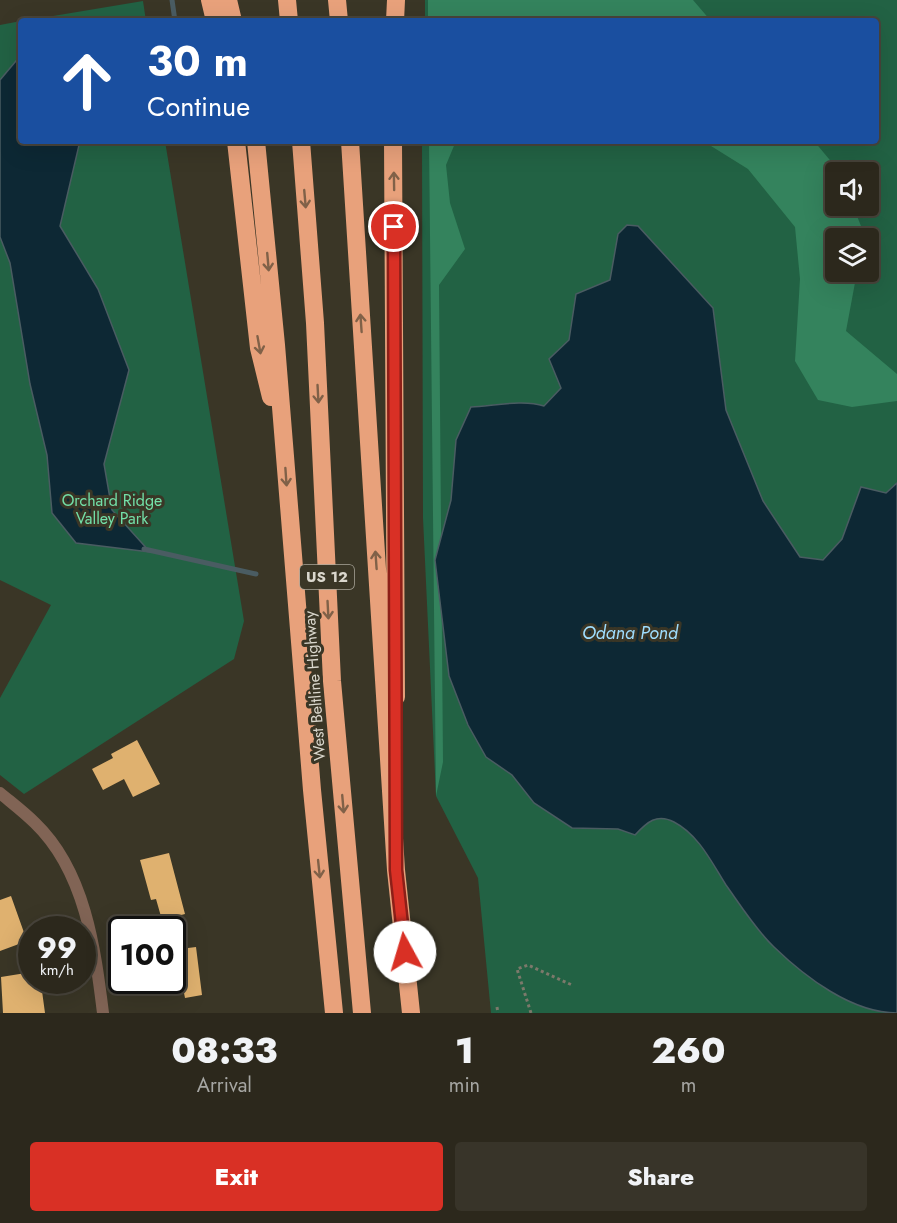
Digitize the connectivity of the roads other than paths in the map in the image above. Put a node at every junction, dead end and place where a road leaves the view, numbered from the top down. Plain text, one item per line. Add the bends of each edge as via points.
1 (210, 0) edge
2 (228, 0) edge
3 (286, 0) edge
4 (337, 0) edge
5 (396, 0) edge
6 (214, 18) edge
7 (232, 18) edge
8 (289, 18) edge
9 (339, 18) edge
10 (395, 18) edge
11 (236, 144) edge
12 (255, 144) edge
13 (300, 144) edge
14 (350, 144) edge
15 (393, 144) edge
16 (283, 441) junction
17 (0, 793) edge
18 (396, 870) junction
19 (103, 1013) edge
20 (334, 1013) edge
21 (362, 1013) edge
22 (411, 1013) edge

1 - 6 highway
2 - 7 highway
3 - 8 highway
4 - 9 highway
5 - 10 highway
11 -> 16 highway via 259,348
12 -> 16 highway
13 -> 21 highway, West Beltline Highway / US 12 via 315,323 332,681
18 -> 14 highway, US 12
18 -> 15 highway
16 -> 20 highway
17 - 19 street via 36,824 69,870 96,952
18 - 22 highway, US 12

